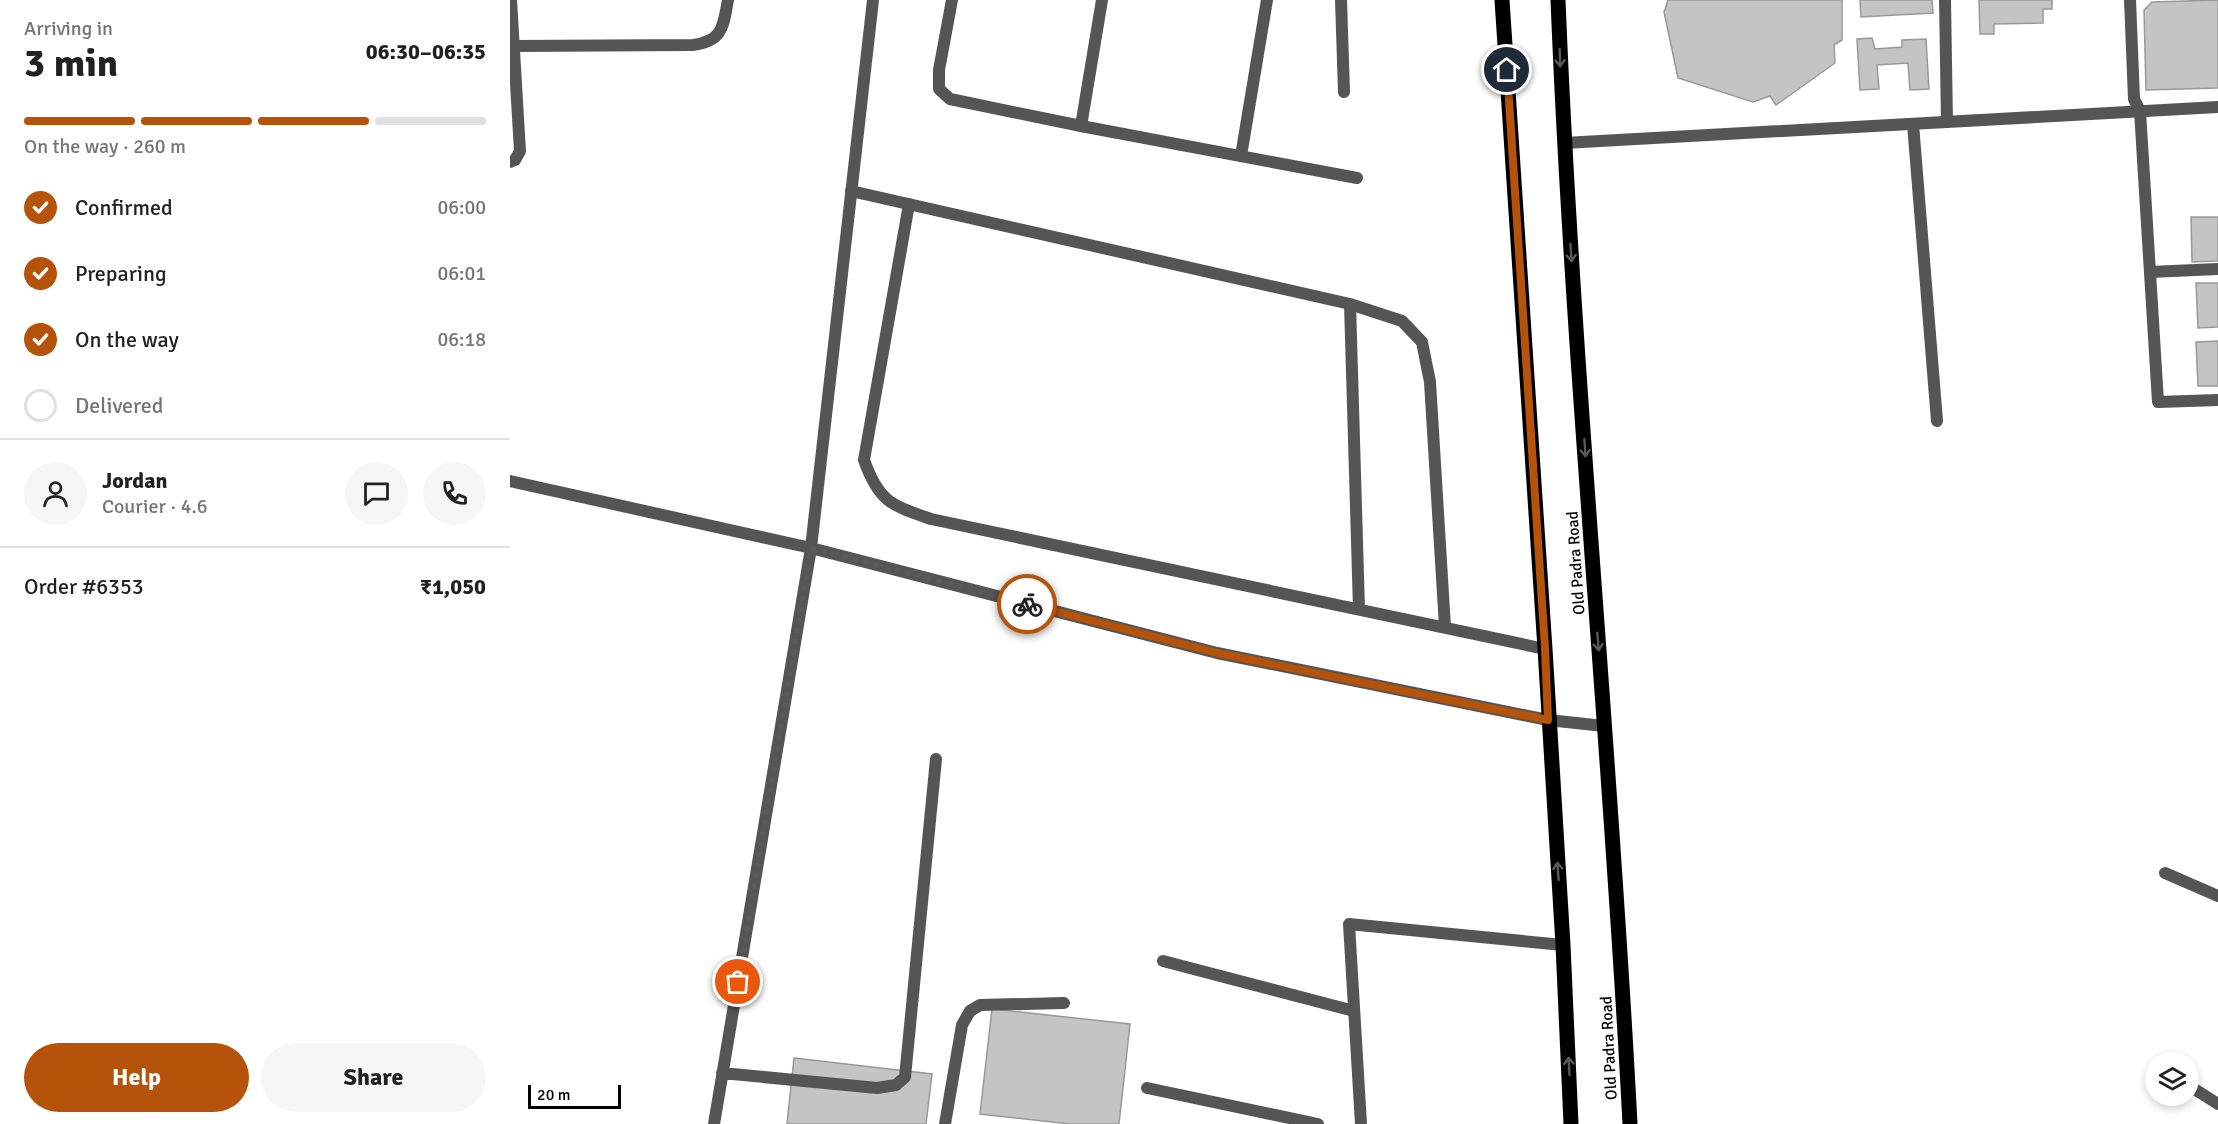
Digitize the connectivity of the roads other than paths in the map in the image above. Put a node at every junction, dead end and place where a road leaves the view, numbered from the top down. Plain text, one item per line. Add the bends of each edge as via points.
1 (511, 0) edge
2 (728, 0) edge
3 (873, 0) edge
4 (952, 0) edge
5 (1102, 0) edge
6 (1267, 0) edge
7 (1341, 0) edge
8 (1502, 0) edge
9 (1558, 0) edge
10 (1946, 0) edge
11 (2130, 0) edge
12 (514, 46) junction
13 (1344, 92) dead end
14 (2218, 107) edge
15 (2140, 111) junction
16 (1947, 122) junction
17 (1914, 124) junction
18 (1081, 126) junction
19 (1564, 143) junction
20 (1240, 156) junction
21 (510, 162) edge
22 (1357, 178) dead end
23 (851, 191) junction
24 (909, 204) junction
25 (2218, 269) edge
26 (2150, 272) junction
27 (1350, 304) junction
28 (2218, 400) edge
29 (1937, 421) dead end
30 (510, 481) edge
31 (811, 548) junction
32 (1359, 609) junction
33 (1445, 627) junction
34 (1545, 648) junction
35 (1548, 720) junction
36 (1604, 726) junction
37 (936, 759) dead end
38 (2164, 873) dead end
39 (2218, 896) edge
40 (1563, 945) junction
41 (1163, 961) dead end
42 (1064, 1003) dead end
43 (1354, 1011) junction
44 (722, 1073) junction
45 (1147, 1088) dead end
46 (2199, 1092) edge
47 (2218, 1104) edge
48 (714, 1124) edge
49 (945, 1124) edge
50 (1318, 1124) edge
51 (1361, 1124) edge
52 (1571, 1124) edge
53 (1630, 1124) edge

1 - 12 street
2 - 12 street via 723,27 709,43
3 - 23 street
4 - 18 street via 939,89 950,99
5 - 18 street
6 - 20 street
7 - 13 street
8 - 34 main road
9 -> 19 main road, Old Padra Road
10 - 16 street
11 - 15 street via 2134,99
12 - 21 street via 520,151
14 - 15 street
15 - 16 street
15 - 26 street
16 - 17 street
17 - 19 street
17 - 29 street
18 - 20 street
19 -> 36 main road, Old Padra Road
20 - 22 street
23 - 24 street
23 - 31 street
24 - 27 street
24 - 32 street via 864,460 873,485 895,506 931,519
25 - 26 street
26 - 28 street via 2158,402
27 - 32 street
27 - 33 street via 1402,321 1422,342 1430,382
30 - 31 street
31 - 35 street via 1217,653
31 - 44 street
32 - 33 street
33 - 34 street
34 - 35 main road
35 - 36 street
40 -> 35 main road
36 - 53 main road, Old Padra Road
37 - 44 street via 905,1077 896,1085 877,1088
38 - 39 street
40 - 43 street via 1349,924
52 -> 40 main road
41 - 43 street
42 - 49 street via 980,1005 970,1011 962,1025
43 - 51 street
44 - 48 street
45 - 50 street
46 - 47 street

